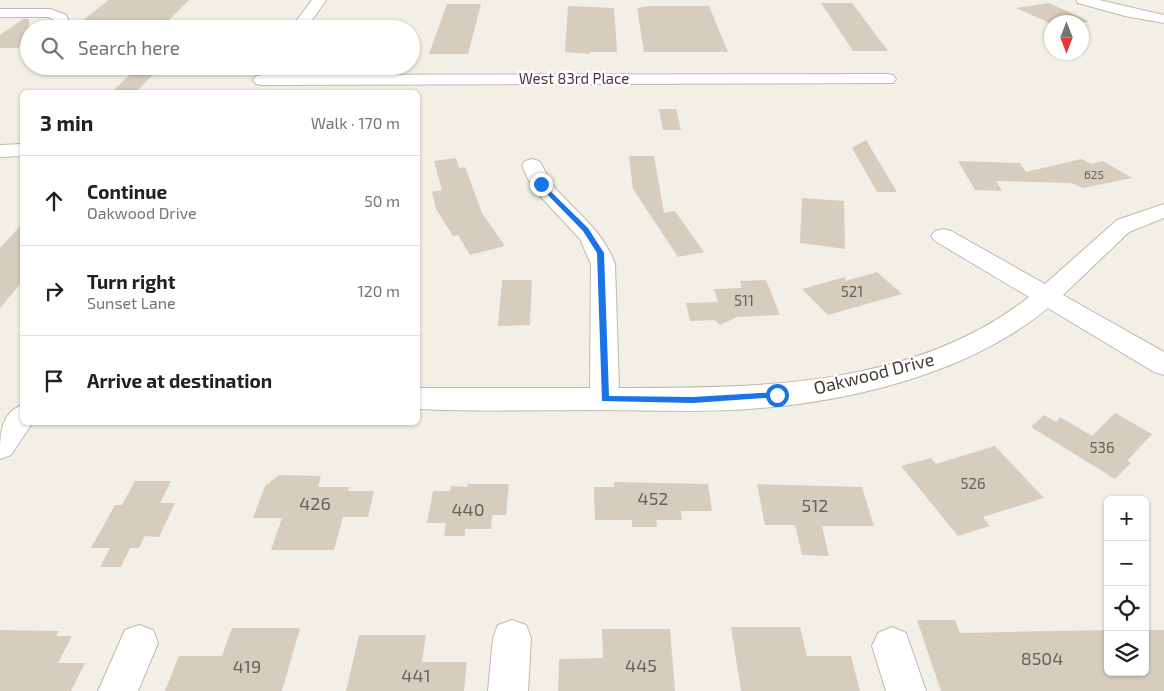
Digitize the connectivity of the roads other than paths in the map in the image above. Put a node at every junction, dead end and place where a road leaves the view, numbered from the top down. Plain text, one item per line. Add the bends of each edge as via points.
1 (319, 0) edge
2 (1083, 0) edge
3 (0, 13) edge
4 (1164, 19) edge
5 (61, 20) edge
6 (305, 20) edge
7 (887, 79) dead end
8 (262, 80) edge
9 (20, 150) edge
10 (0, 151) edge
11 (532, 164) dead end
12 (1164, 211) edge
13 (943, 236) dead end
14 (1045, 296) junction
15 (1164, 365) edge
16 (420, 399) edge
17 (605, 399) junction
18 (20, 419) edge
19 (0, 447) edge
20 (512, 638) dead end
21 (139, 643) dead end
22 (892, 646) dead end
23 (118, 691) edge
24 (508, 691) edge
25 (906, 691) edge

1 - 6 street
2 - 4 street
3 - 5 street via 51,13
7 - 8 street, West 83rd Place
9 - 10 street
11 - 17 street via 545,190 586,229 601,253
12 - 14 street, Oakwood Drive via 1126,224
13 - 14 street
14 - 15 street
14 - 17 street, Oakwood Drive via 1010,324 967,347 920,365 850,384 732,399
16 - 17 street, Oakwood Drive
18 - 19 street
20 - 24 street
21 - 23 street
22 - 25 street

